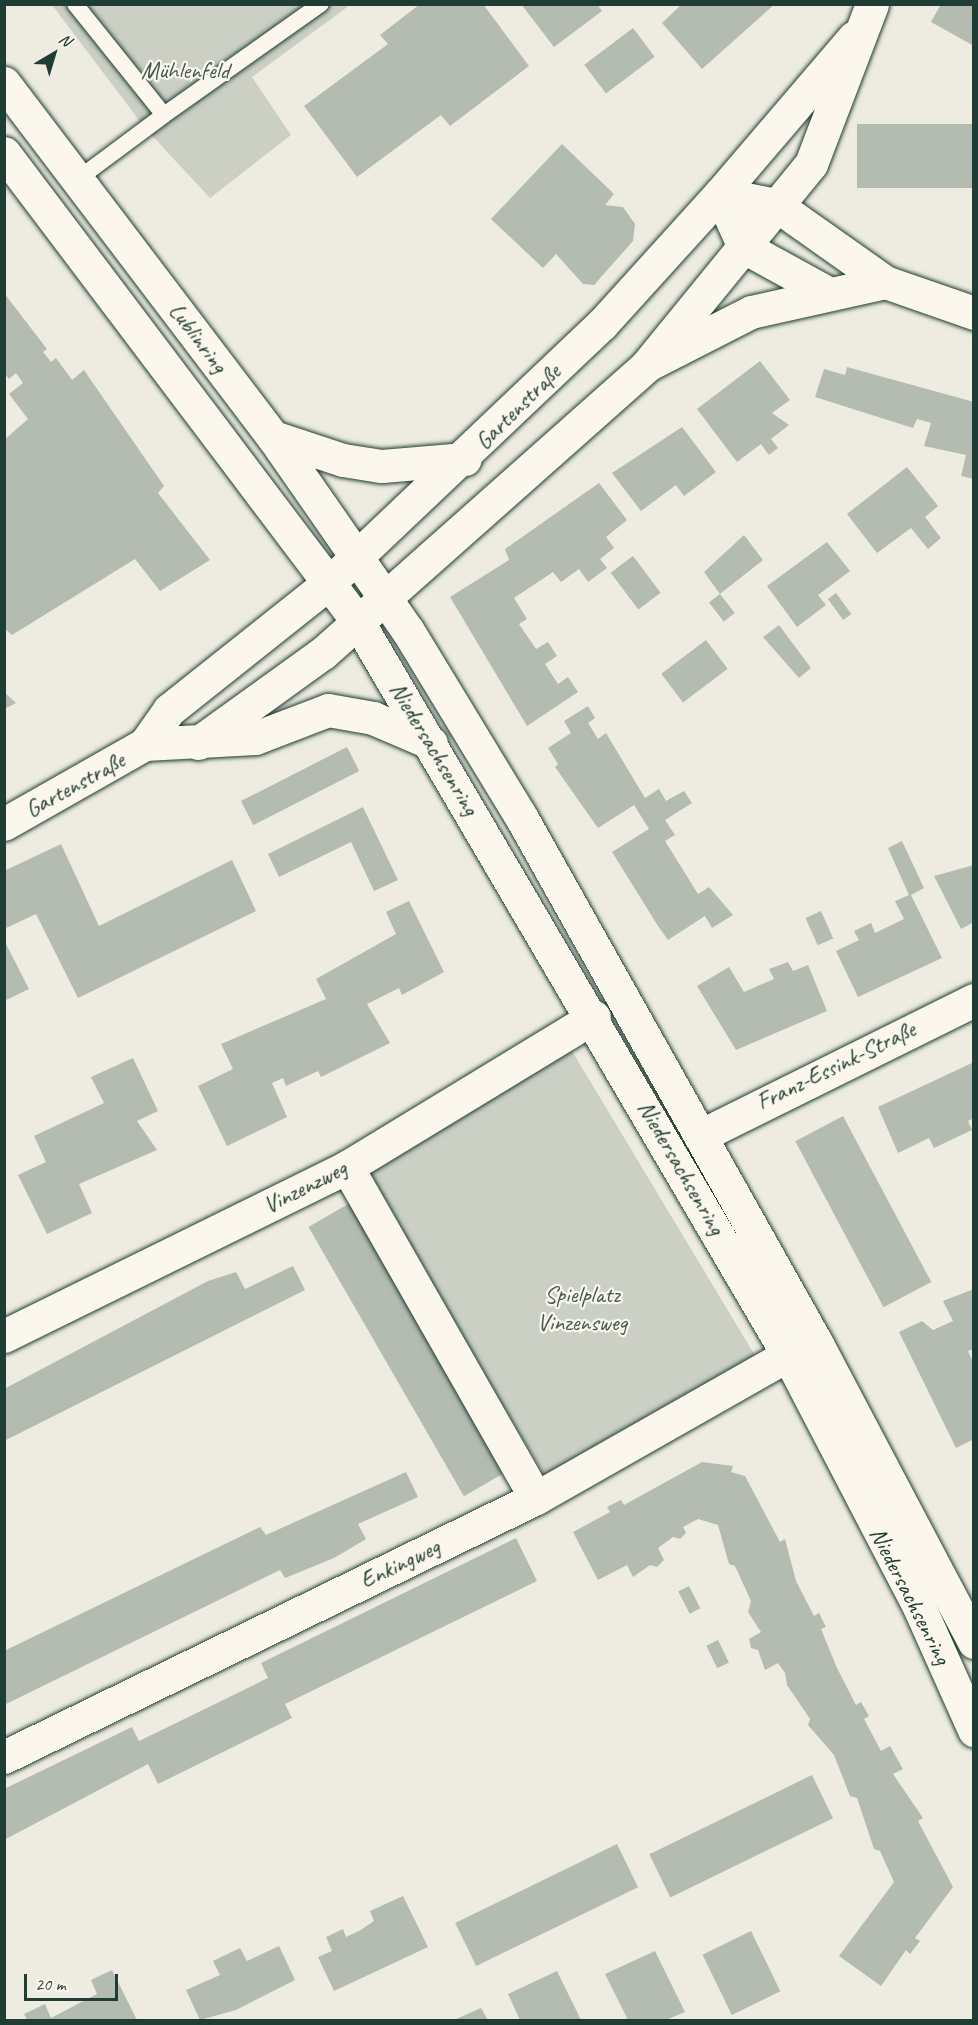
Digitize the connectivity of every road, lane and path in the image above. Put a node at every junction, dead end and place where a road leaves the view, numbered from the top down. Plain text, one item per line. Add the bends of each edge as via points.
1 (75, 4) edge
2 (321, 4) edge
3 (872, 4) edge
4 (857, 34) junction
5 (4, 83) edge
6 (164, 115) junction
7 (4, 153) edge
8 (78, 179) junction
9 (720, 194) junction
10 (776, 205) junction
11 (744, 247) junction
12 (885, 282) junction
13 (826, 292) junction
14 (974, 312) edge
15 (646, 365) junction
16 (273, 437) junction
17 (465, 459) junction
18 (359, 556) junction
19 (330, 582) junction
20 (386, 596) junction
21 (358, 622) junction
22 (198, 743) junction
23 (430, 743) junction
24 (145, 744) junction
25 (4, 824) edge
26 (974, 1000) edge
27 (594, 1017) junction
28 (700, 1136) junction
29 (348, 1167) junction
30 (4, 1336) edge
31 (788, 1355) junction
32 (536, 1498) junction
33 (974, 1642) edge
34 (974, 1730) edge
35 (4, 1757) edge

1 - 6 lane
2 - 6 lane
3 - 4 street, Gartenstraße
4 - 9 street, Gartenstraße
4 - 10 street, Gartenstraße via 839,100 811,164
5 - 8 street, Lublinring
6 - 8 lane
7 - 19 street, Lublinring
8 - 16 street, Lublinring
9 - 10 street
9 - 11 street
9 - 17 street, Gartenstraße via 602,324
10 - 11 street, Gartenstraße
10 - 12 street
11 - 13 street
11 - 15 street, Gartenstraße
12 - 13 street, Gartenstraße
12 - 14 street
13 - 15 street, Gartenstraße via 751,312
15 - 20 street, Gartenstraße
16 - 17 street via 343,460 382,466
16 - 18 street, Lublinring
17 - 18 street, Gartenstraße
18 - 19 street, Gartenstraße
18 - 20 street, Lublinring
19 - 21 street, Lublinring
19 - 24 street, Gartenstraße via 169,710
20 - 21 street, Gartenstraße
20 - 28 street, Niedersachsenring via 520,815
21 - 22 street, Gartenstraße
21 - 23 street, Niedersachsenring
22 - 23 street via 255,738 328,710 374,718
22 - 24 street, Gartenstraße
23 - 27 street, Niedersachsenring
24 - 25 street, Gartenstraße
26 - 28 street, Franz-Essink-Straße
27 - 29 street, Vinzenzweg
27 - 31 street, Niedersachsenring
28 - 33 street, Niedersachsenring via 893,1482
29 - 30 street, Vinzenzweg
29 - 32 street
31 - 32 street, Enkingweg
31 - 34 street, Niedersachsenring via 920,1609
32 - 35 street, Enkingweg

